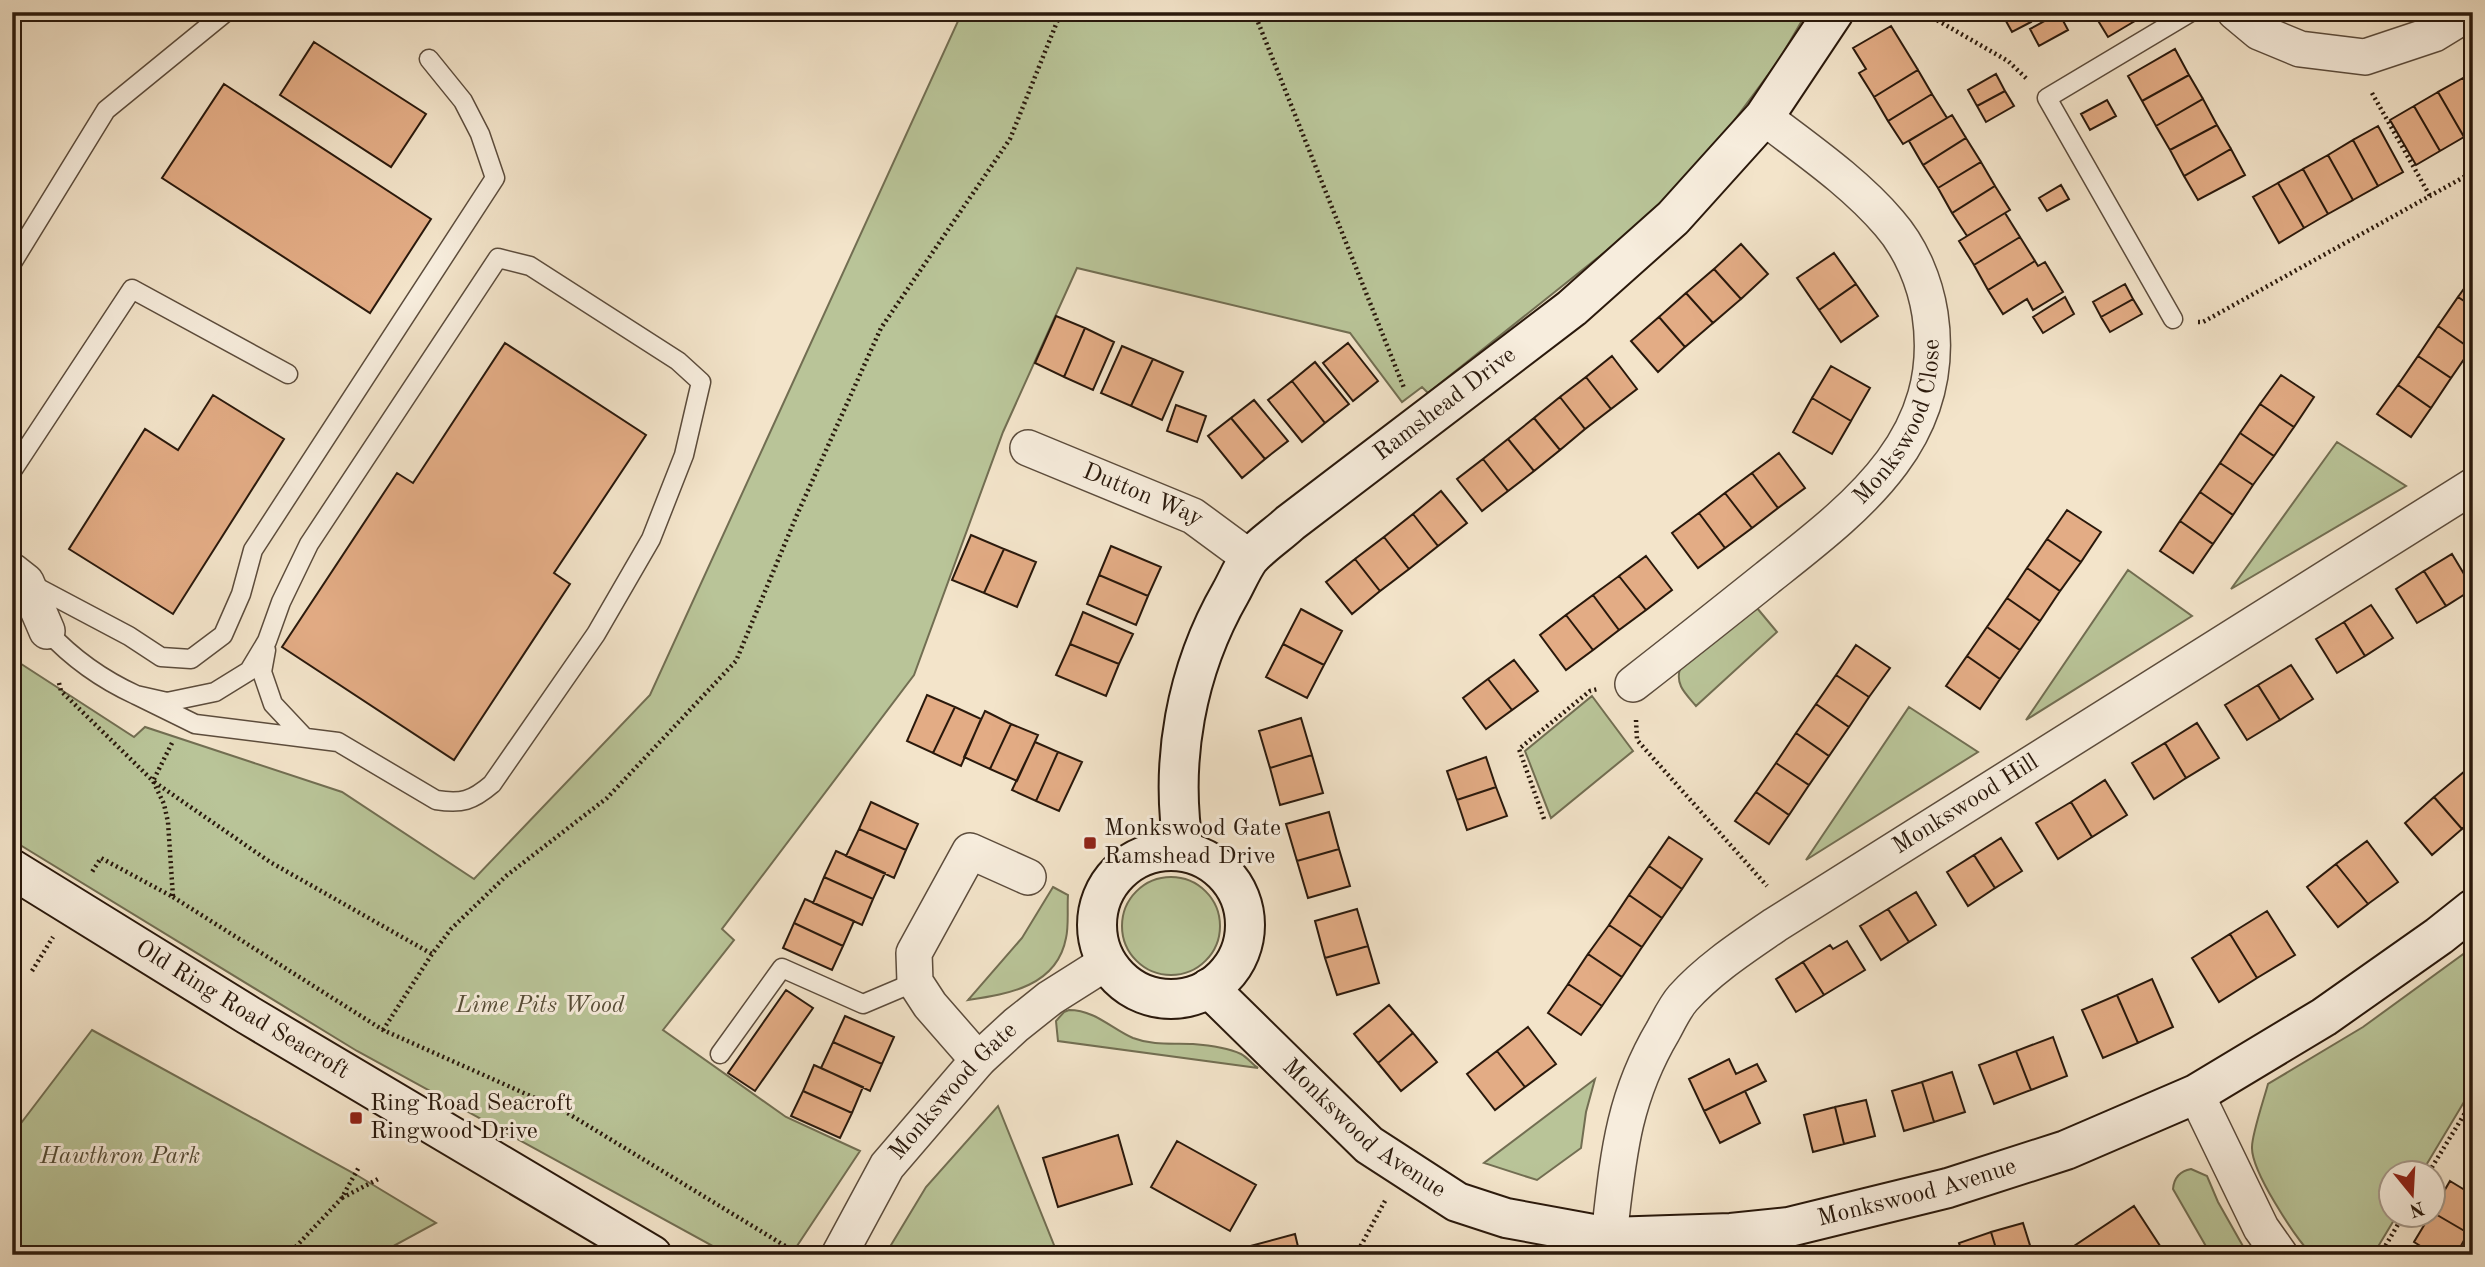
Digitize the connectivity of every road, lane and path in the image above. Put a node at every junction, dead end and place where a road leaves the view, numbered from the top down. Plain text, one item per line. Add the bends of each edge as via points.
1 (226, 12) edge
2 (1061, 12) edge
3 (1254, 12) edge
4 (1834, 12) edge
5 (1923, 12) edge
6 (2191, 12) edge
7 (2235, 12) edge
8 (2470, 12) edge
9 (2428, 23) edge
10 (2365, 57) junction
11 (429, 60) dead end
12 (2047, 98) junction
13 (1764, 117) junction
14 (2473, 172) edge
15 (2430, 196) junction
16 (12, 263) edge
17 (2173, 319) joint
18 (288, 374) dead end
19 (1419, 425) junction
20 (1028, 448) dead end
21 (12, 471) edge
22 (2473, 486) edge
23 (1250, 558) junction
24 (19, 577) edge
25 (47, 631) junction
26 (267, 641) junction
27 (1633, 684) junction
28 (136, 695) junction
29 (304, 737) junction
30 (153, 781) junction
31 (1544, 819) dead end
32 (1184, 851) junction
33 (12, 869) edge
34 (1028, 877) dead end
35 (173, 897) junction
36 (72, 904) junction
37 (2473, 909) edge
38 (1790, 916) junction
39 (432, 954) junction
40 (1107, 962) junction
41 (915, 982) junction
42 (1209, 988) junction
43 (383, 1030) junction
44 (720, 1054) dead end
45 (978, 1060) junction
46 (2196, 1094) junction
47 (2473, 1100) edge
48 (2438, 1158) edge
49 (359, 1167) dead end
50 (1402, 1168) junction
51 (380, 1178) dead end
52 (341, 1199) junction
53 (2396, 1228) edge
54 (1609, 1237) junction
55 (1358, 1251) dead end
56 (288, 1255) edge
57 (652, 1255) edge
58 (800, 1255) edge
59 (839, 1255) edge
60 (2280, 1255) edge
61 (2380, 1255) edge

1 - 16 lane via 106,110
2 - 39 path via 1010,139 881,328 736,661 607,799 506,876
3 - 19 path
4 - 13 street, Ramshead Drive
5 - 12 path via 2008,61
6 - 12 lane
7 - 10 street via 2259,32 2301,49
8 - 9 street
9 - 10 street
10 - 15 path via 2367,85
11 - 24 lane via 463,101 495,178 253,550 223,635 191,659 161,657
12 - 17 lane
13 - 19 street, Ramshead Drive via 1663,227 1572,308
13 - 27 street, Monkswood Close via 1872,204 1907,249 1928,301 1932,329 1929,385 1909,438 1870,492
14 - 15 path
15 - 17 path via 2203,322
18 - 21 lane via 132,289
19 - 23 street, Ramshead Drive
20 - 23 street, Dutton Way via 1193,516
22 - 38 street, Monkswood Hill
23 - 32 street, Ramshead Drive via 1214,620 1188,693 1179,772 1178,815
24 - 25 street
25 - 28 lane via 78,661
25 - 30 path via 61,691
26 - 28 lane via 248,671 215,692 167,702
26 - 29 lane via 262,672 272,704
26 - 29 lane via 309,544 498,258 530,266 678,361 701,382 684,455 652,539 596,634 492,784 475,798 436,800 338,742
27 - 31 path via 1590,691 1520,749
27 - 38 path via 1637,740
28 - 29 lane via 195,724
30 - 35 path via 168,822
30 - 39 path via 270,862
32 - 40 street via 1140,857 1108,885 1096,927
32 - 42 street via 1222,870 1236,887 1244,908 1241,951 1218,984
33 - 36 street, Old Ring Road Seacroft
34 - 41 street via 970,851 914,953
35 - 36 path via 101,858
35 - 43 path
36 - 57 street, Old Ring Road Seacroft via 248,1015
37 - 46 street, Monkswood Avenue via 2324,1017
38 - 54 street, Monkswood Hill via 1710,972 1681,1000 1655,1044 1635,1087 1621,1140
39 - 43 path
40 - 42 street via 1124,983 1160,999 1181,999
40 - 45 street, Monkswood Gate via 1050,998
41 - 44 lane via 863,1004 782,968
41 - 45 street
42 - 50 street, Monkswood Avenue via 1368,1145
43 - 58 path via 564,1111
45 - 59 street, Monkswood Gate via 887,1166
46 - 54 street, Monkswood Avenue via 2066,1150 1935,1191 1789,1227
46 - 60 street via 2261,1228
47 - 48 path
49 - 52 path
50 - 54 street, Monkswood Avenue via 1457,1202 1506,1218
50 - 55 path
51 - 52 path
52 - 56 path
53 - 61 path

